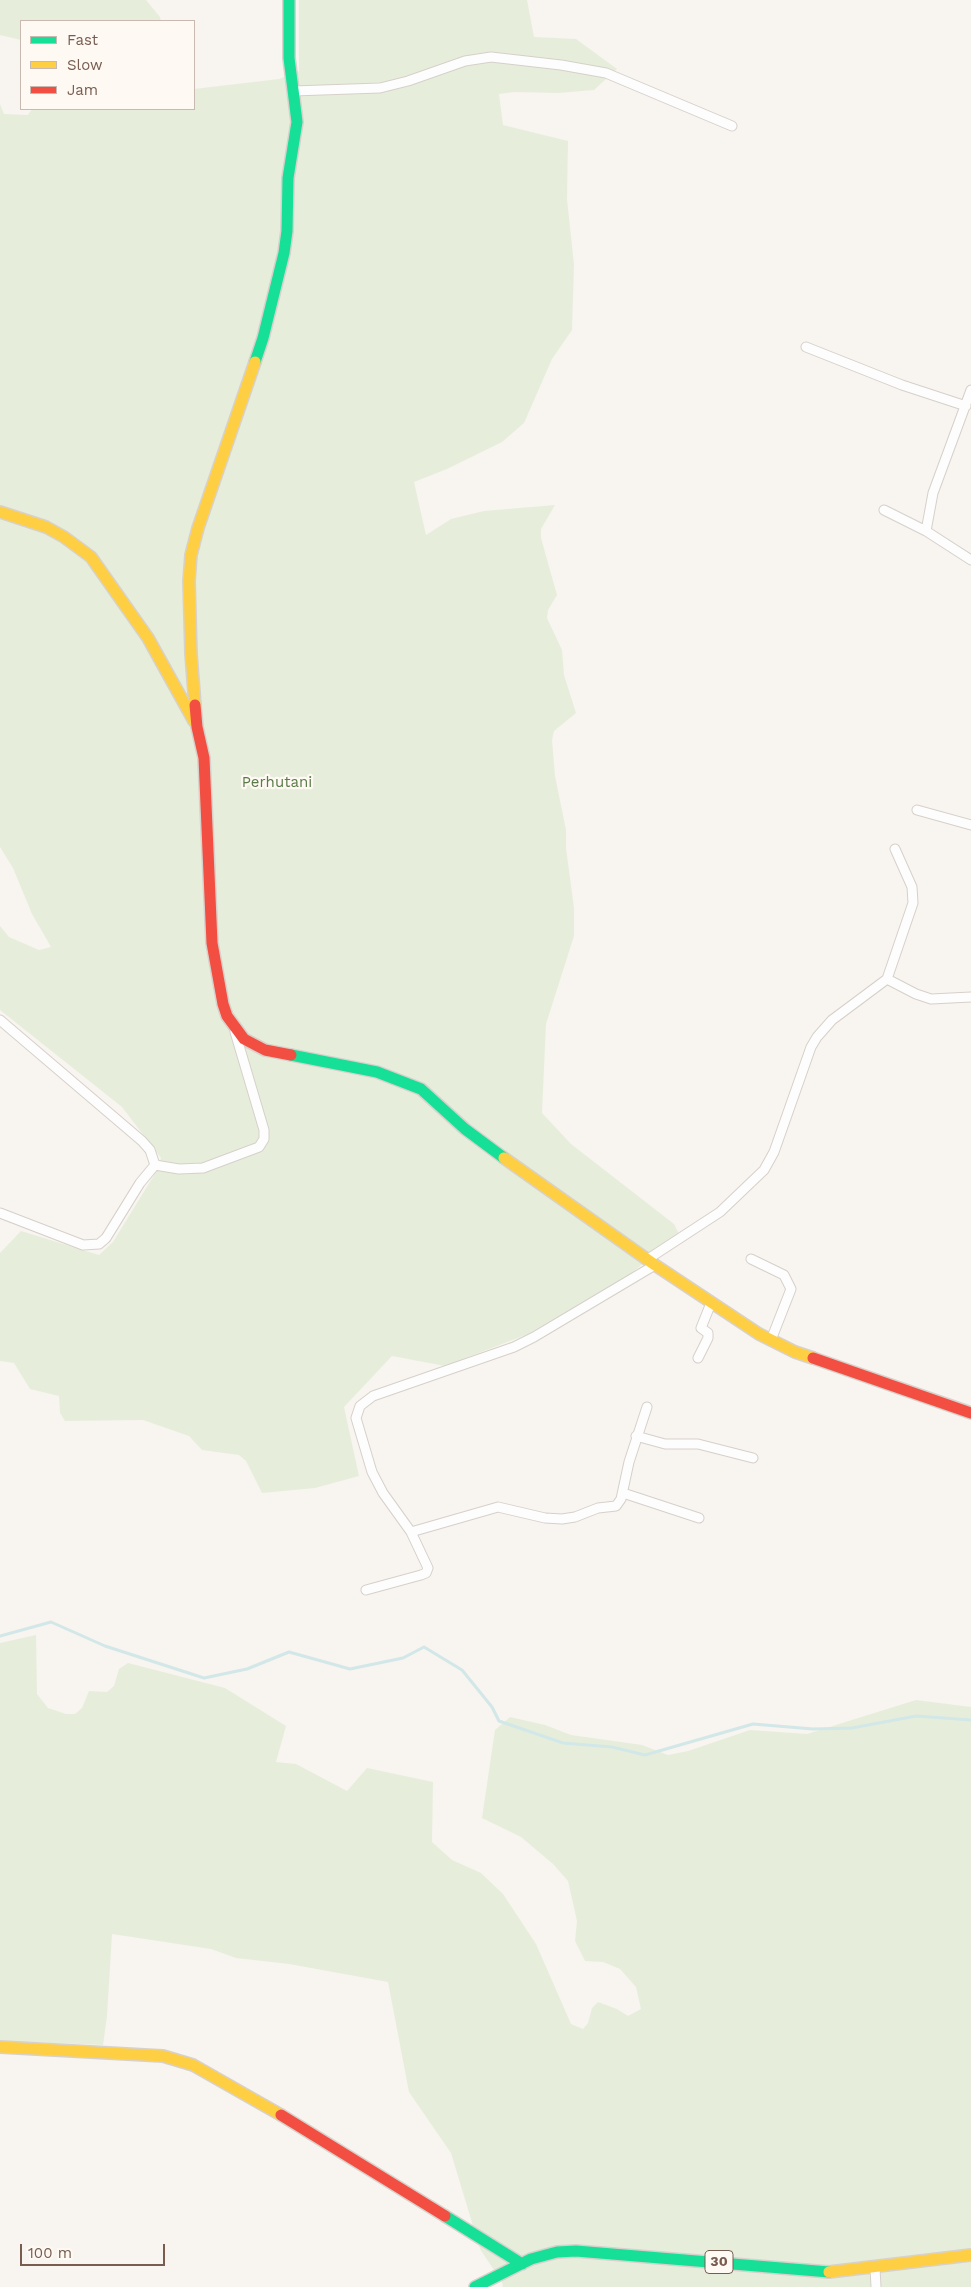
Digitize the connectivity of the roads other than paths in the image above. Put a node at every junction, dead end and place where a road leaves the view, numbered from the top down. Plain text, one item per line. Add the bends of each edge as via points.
1 (289, 0) edge
2 (294, 91) junction
3 (732, 126) dead end
4 (806, 347) dead end
5 (971, 390) edge
6 (966, 406) junction
7 (884, 510) dead end
8 (0, 512) edge
9 (926, 531) junction
10 (971, 560) edge
11 (197, 727) junction
12 (918, 810) dead end
13 (971, 824) edge
14 (895, 849) dead end
15 (887, 979) junction
16 (971, 997) edge
17 (0, 1020) edge
18 (233, 1027) junction
19 (155, 1165) junction
20 (0, 1213) edge
21 (751, 1260) dead end
22 (652, 1262) junction
23 (711, 1303) junction
24 (771, 1340) junction
25 (698, 1358) dead end
26 (647, 1407) dead end
27 (971, 1413) edge
28 (636, 1436) junction
29 (753, 1458) dead end
30 (623, 1494) junction
31 (699, 1518) dead end
32 (411, 1532) junction
33 (366, 1590) dead end
34 (0, 2047) edge
35 (971, 2255) edge
36 (522, 2264) junction
37 (874, 2268) junction
38 (475, 2287) edge
39 (876, 2287) edge

1 - 2 main road via 288,40
2 - 3 street via 380,88 465,61 491,57 606,73
2 - 11 main road via 297,122 281,267 263,338 191,555 191,654
4 - 6 street
5 - 6 street
6 - 9 street via 933,493
7 - 9 street
8 - 11 main road via 46,527 92,557 148,638
9 - 10 street
11 - 18 main road via 204,758 212,943 223,1004
12 - 13 street
14 - 15 street via 912,887 913,903
15 - 16 street via 931,998
15 - 22 street via 832,1020 817,1037 774,1152 764,1170 720,1212
17 - 19 street via 142,1141 150,1150
18 - 19 street via 264,1130 261,1145 203,1168
18 - 22 main road via 244,1039 265,1050 377,1072 420,1089 465,1129
19 - 20 street via 99,1244 84,1245
21 - 24 street via 784,1275 791,1289
22 - 23 main road
22 - 32 street via 514,1347 373,1396 360,1406 356,1418 372,1472 383,1494
23 - 24 main road
23 - 25 street via 701,1328 708,1333 708,1338
24 - 27 main road via 795,1352
26 - 28 street
28 - 29 street via 665,1444 690,1442
28 - 30 street
30 - 31 street
30 - 32 street via 616,1506 598,1508 575,1517 545,1518 498,1507
32 - 33 street via 427,1564 426,1573
34 - 36 main road via 137,2053 163,2056 193,2065 295,2123
35 - 37 main road, 30
36 - 37 main road, 30 via 557,2252 592,2251 809,2271
36 - 38 main road, 30
37 - 39 street

